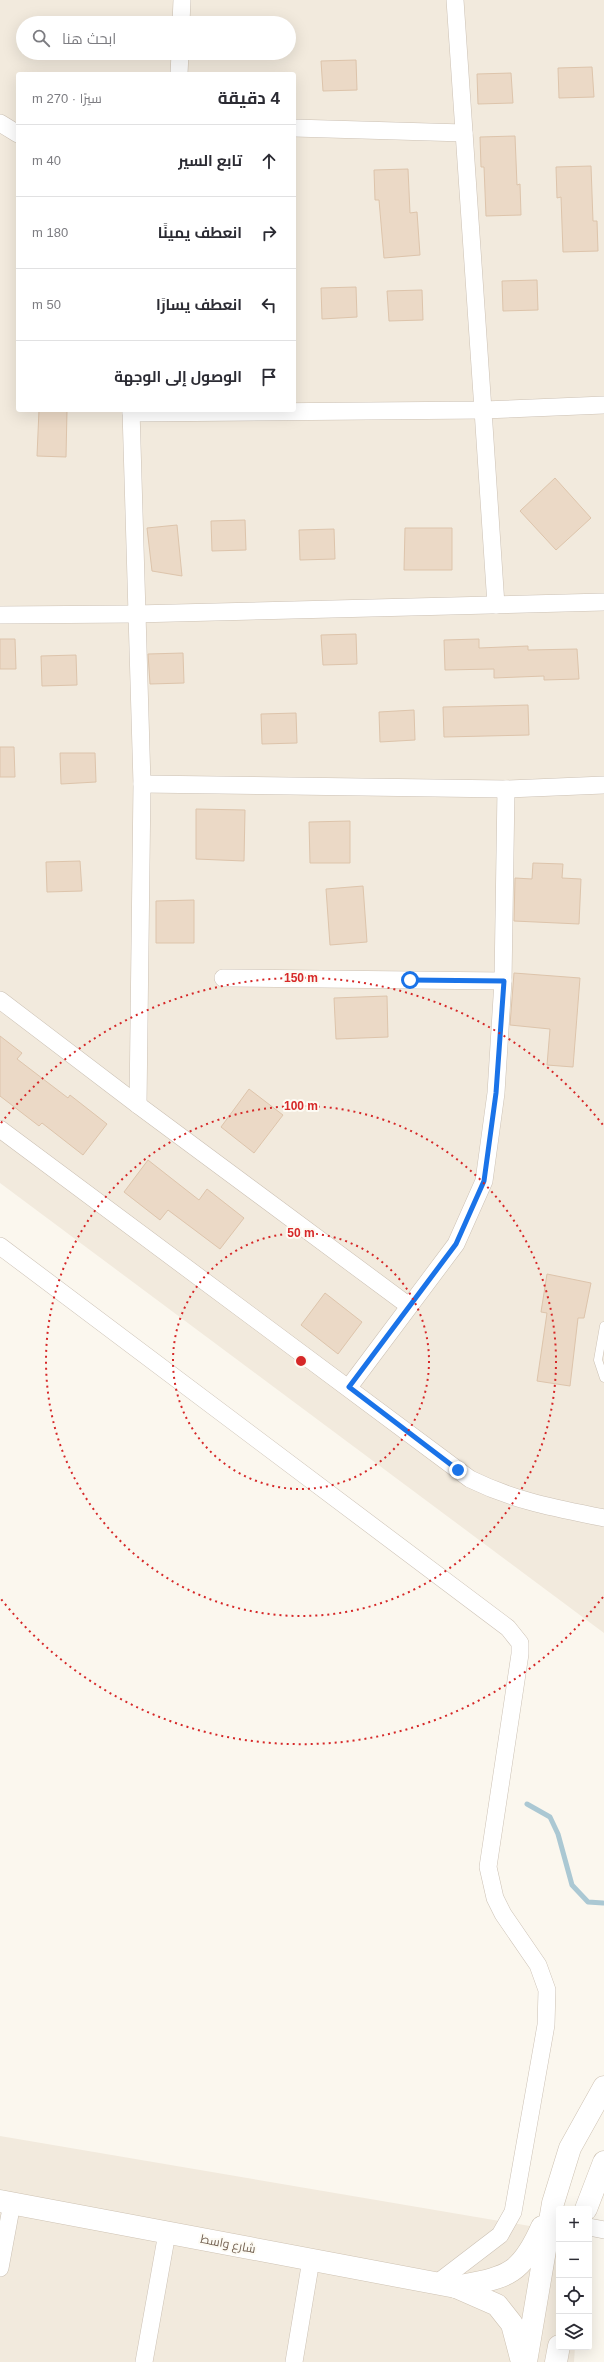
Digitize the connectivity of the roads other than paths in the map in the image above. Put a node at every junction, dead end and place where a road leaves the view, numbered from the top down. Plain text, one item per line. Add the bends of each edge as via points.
1 (182, 0) edge
2 (455, 0) edge
3 (181, 16) edge
4 (180, 60) edge
5 (179, 72) edge
6 (0, 123) edge
7 (296, 128) edge
8 (16, 133) edge
9 (464, 133) junction
10 (604, 405) edge
11 (483, 410) junction
12 (296, 411) edge
13 (131, 412) edge
14 (604, 602) edge
15 (496, 605) junction
16 (135, 614) junction
17 (0, 615) edge
18 (142, 784) junction
19 (604, 785) edge
20 (506, 789) junction
21 (223, 978) dead end
22 (504, 981) junction
23 (0, 1000) edge
24 (138, 1105) junction
25 (0, 1129) edge
26 (0, 1246) edge
27 (409, 1306) junction
28 (604, 1326) edge
29 (604, 1378) edge
30 (349, 1387) junction
31 (604, 1518) edge
32 (604, 2087) edge
33 (604, 2162) edge
34 (6, 2202) edge
35 (553, 2203) junction
36 (587, 2206) edge
37 (592, 2228) edge
38 (604, 2230) edge
39 (167, 2233) junction
40 (311, 2260) junction
41 (0, 2268) edge
42 (446, 2285) junction
43 (558, 2350) edge
44 (144, 2362) edge
45 (294, 2362) edge
46 (522, 2362) edge
47 (526, 2362) edge
48 (556, 2362) edge

1 - 3 street
2 - 9 street
4 - 5 street
6 - 8 street
7 - 9 street
9 - 11 street
10 - 11 street
11 - 12 street
11 - 15 street
13 - 16 street
14 - 15 street
15 - 16 street
16 - 17 street
16 - 18 street
18 - 20 street
18 - 24 street
19 - 20 street
20 - 22 street
21 - 22 street
22 - 27 street via 496,1093 484,1181 456,1244
23 - 24 street
24 - 27 street
25 - 30 street
26 - 42 street via 508,1628 520,1642 488,1867 495,1898 503,1914 544,1977 547,1990 546,2025 513,2212 500,2235
27 - 30 street
28 - 29 lane via 598,1360
30 - 31 street via 470,1479 498,1493 530,1503
32 - 35 main road via 570,2148
33 - 36 main road
34 - 39 main road, شارع واسط
34 - 41 street
35 - 42 main road, شارع واسط via 531,2252 514,2270 498,2278
35 - 47 main road
37 - 38 street
39 - 40 main road, شارع واسط
39 - 44 street
40 - 42 main road, شارع واسط
40 - 45 street
42 - 46 main road, شارع واسط via 496,2305 512,2324
43 - 48 main road

